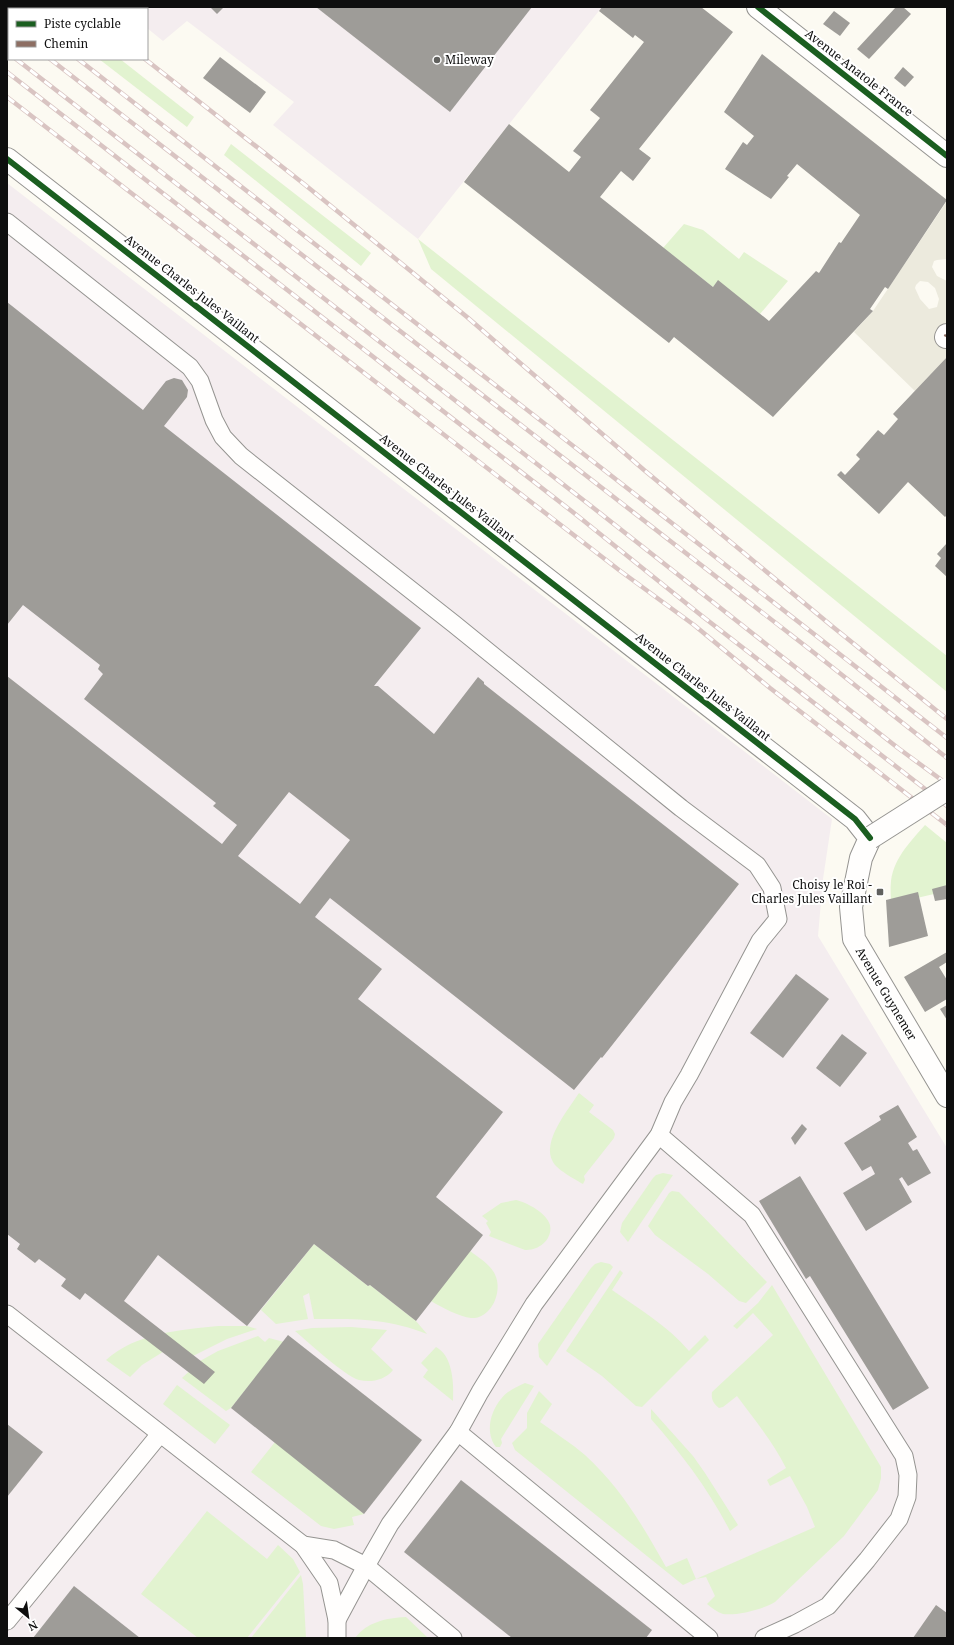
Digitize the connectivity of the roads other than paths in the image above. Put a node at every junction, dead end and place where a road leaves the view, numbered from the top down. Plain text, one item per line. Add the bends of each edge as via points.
1 (758, 7) edge
2 (947, 156) edge
3 (7, 159) edge
4 (7, 222) edge
5 (947, 789) edge
6 (870, 838) junction
7 (947, 1096) edge
8 (659, 1135) junction
9 (7, 1314) edge
10 (458, 1432) junction
11 (160, 1434) junction
12 (303, 1545) junction
13 (366, 1566) junction
14 (338, 1620) junction
15 (7, 1621) edge
16 (337, 1638) edge
17 (453, 1638) edge
18 (710, 1638) edge
19 (764, 1638) edge

1 - 2 street, Avenue Anatole France
3 - 6 street, Avenue Charles Jules Vaillant via 854,820
4 - 8 lane via 190,367 200,381 223,437 241,456 757,866 772,888 778,919 760,941 673,1102
5 - 6 street, bridge
6 - 7 street, Avenue Guynemer via 861,858 851,907 854,939
8 - 10 lane via 534,1304
8 - 19 lane via 752,1215 904,1456 908,1475 907,1497 899,1519 828,1606
9 - 11 lane
10 - 13 lane via 390,1524
10 - 18 lane
11 - 12 lane
11 - 15 lane
12 - 13 lane via 334,1550
12 - 14 lane via 329,1583
13 - 14 lane
13 - 17 lane
14 - 16 lane

